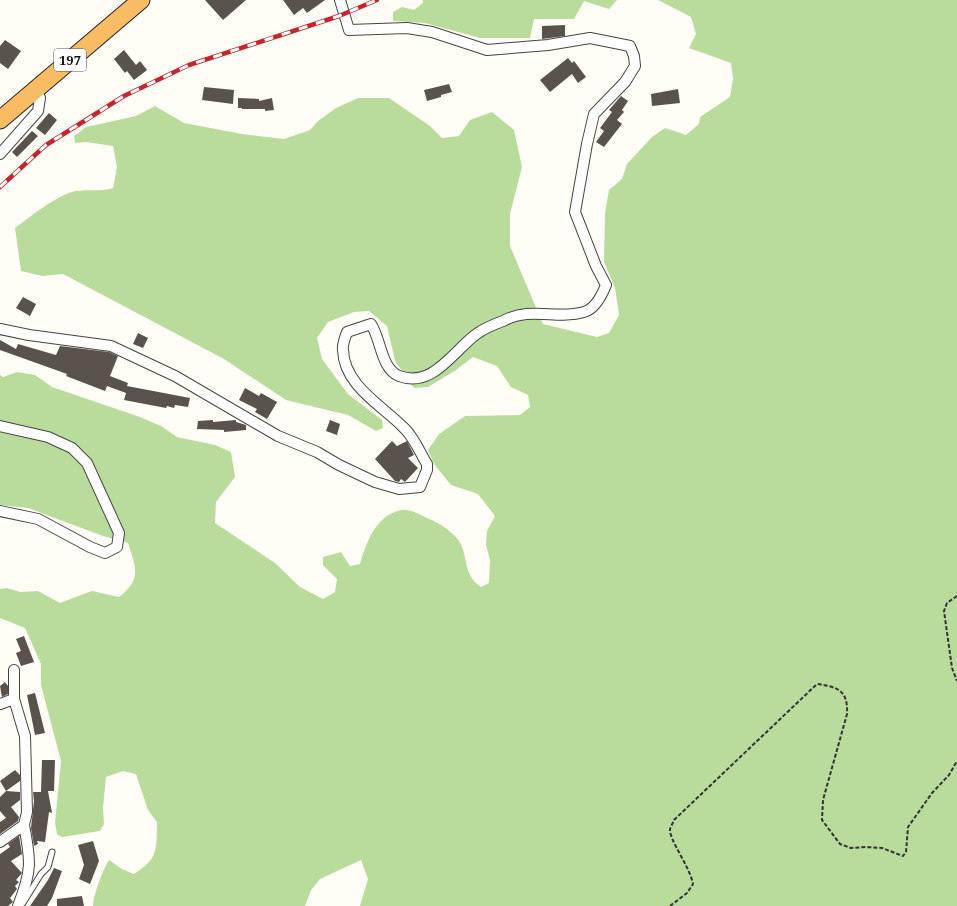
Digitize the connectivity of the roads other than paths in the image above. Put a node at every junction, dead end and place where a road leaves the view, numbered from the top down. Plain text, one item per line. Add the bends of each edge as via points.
1 (141, 0) edge
2 (340, 0) edge
3 (36, 90) junction
4 (0, 120) edge
5 (0, 154) edge
6 (0, 329) edge
7 (0, 426) edge
8 (0, 511) edge
9 (14, 670) dead end
10 (14, 699) junction
11 (0, 704) edge
12 (24, 825) junction
13 (0, 842) edge
14 (52, 852) dead end
15 (18, 906) edge
16 (22, 906) edge

1 - 3 highway, 197
2 - 6 street via 349,30 407,28 432,32 487,50 548,45 590,38 630,46 634,56 635,66 625,82 594,114 575,212 606,285 599,301 585,312 514,315 477,333 455,355 430,374 411,378 398,376 388,366 376,331 371,324 347,332 342,350 345,364 355,382 406,429 427,464 420,487 400,489 375,482 318,452 278,436 175,376 111,346
3 - 4 highway, 197
3 - 5 street via 40,98 38,111
7 - 8 street via 48,437 72,448 82,458 118,533 117,547 105,553 38,519
9 - 10 street
10 - 11 street
10 - 12 street via 25,736 27,812
12 - 13 street
12 - 15 street via 30,859 29,874
14 - 16 lane via 48,867

